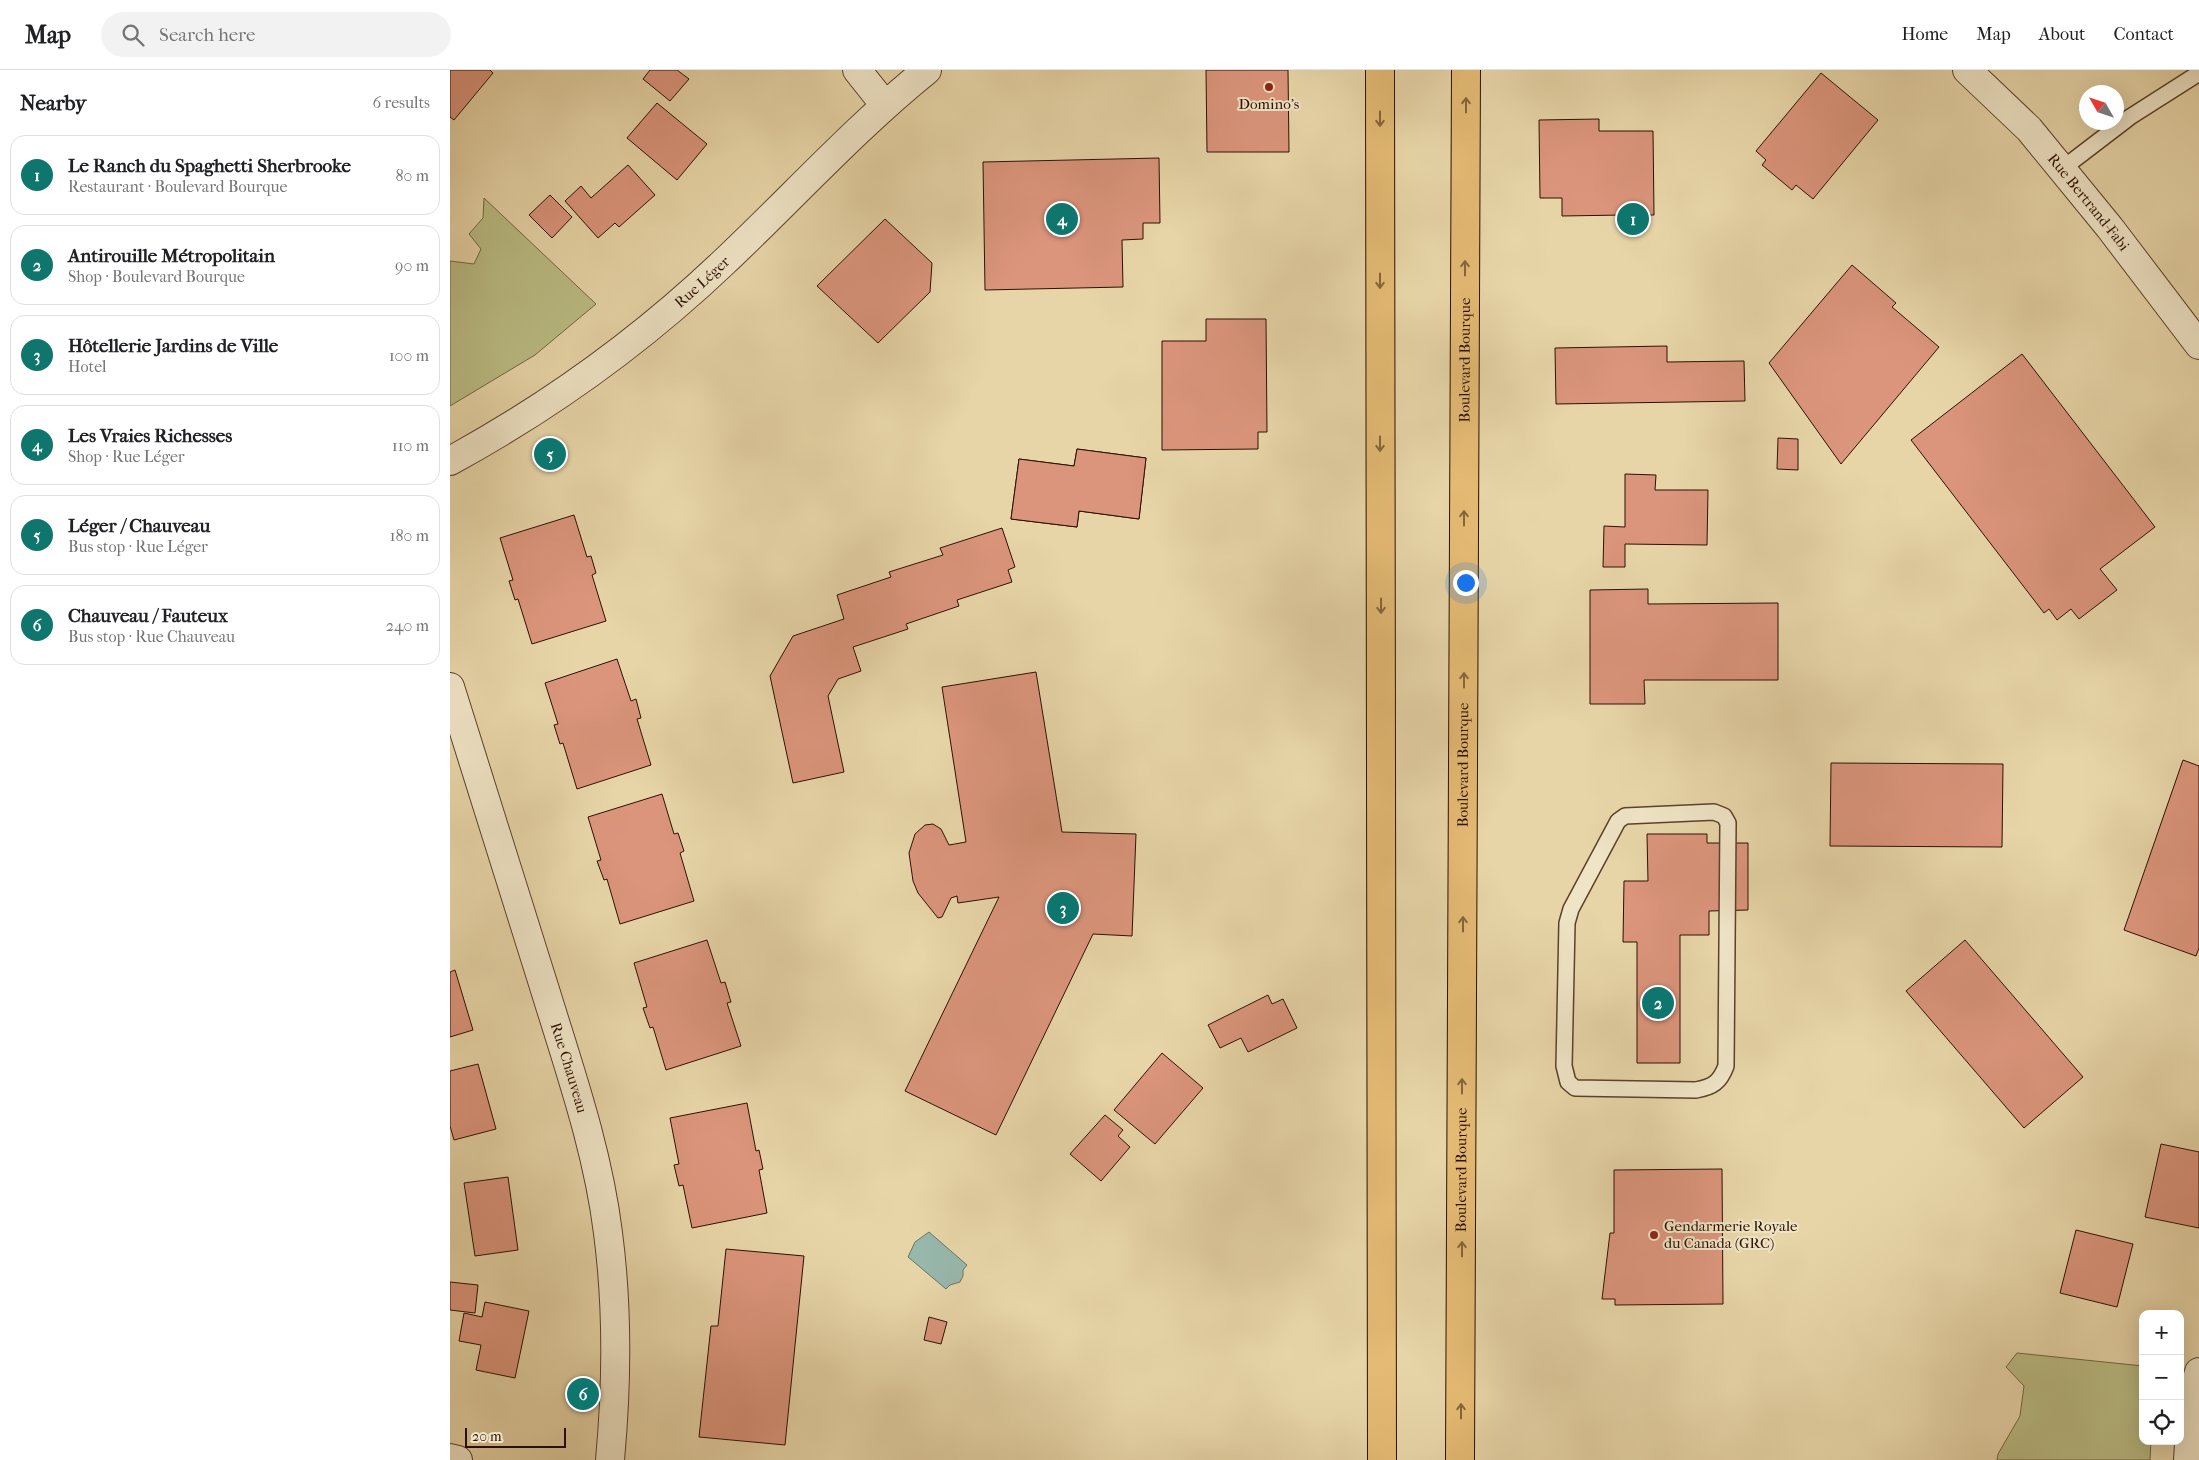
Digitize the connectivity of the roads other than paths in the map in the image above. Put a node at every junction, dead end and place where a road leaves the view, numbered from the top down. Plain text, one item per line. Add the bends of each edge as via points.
1 (857, 70) edge
2 (927, 70) edge
3 (1380, 70) edge
4 (1466, 70) edge
5 (1967, 70) edge
6 (2199, 73) edge
7 (884, 104) junction
8 (2062, 169) junction
9 (2199, 345) edge
10 (450, 461) edge
11 (450, 688) edge
12 (1612, 831) joint
13 (2199, 1372) edge
14 (450, 1458) edge
15 (458, 1460) edge
16 (610, 1460) edge
17 (1382, 1460) edge
18 (1460, 1460) edge
19 (2188, 1460) edge

1 - 7 street
2 - 7 street, Rue Léger
3 -> 17 main road
18 -> 4 main road, Boulevard Bourque
5 - 8 street, Rue Bertrand-Fabi via 2029,129
6 - 8 lane via 2130,116
7 - 10 street, Rue Léger via 724,262 663,317 555,398
8 - 9 street, Rue Bertrand-Fabi
11 - 16 street, Rue Chauveau via 562,1046 595,1168 608,1231 614,1291 615,1410
12 - 12 lane via 1571,910 1568,923 1564,1066 1568,1082 1575,1088 1711,1088 1721,1079 1726,1066 1728,823 1724,816 1714,812 1625,816
13 - 19 street via 2192,1398
14 - 15 street

